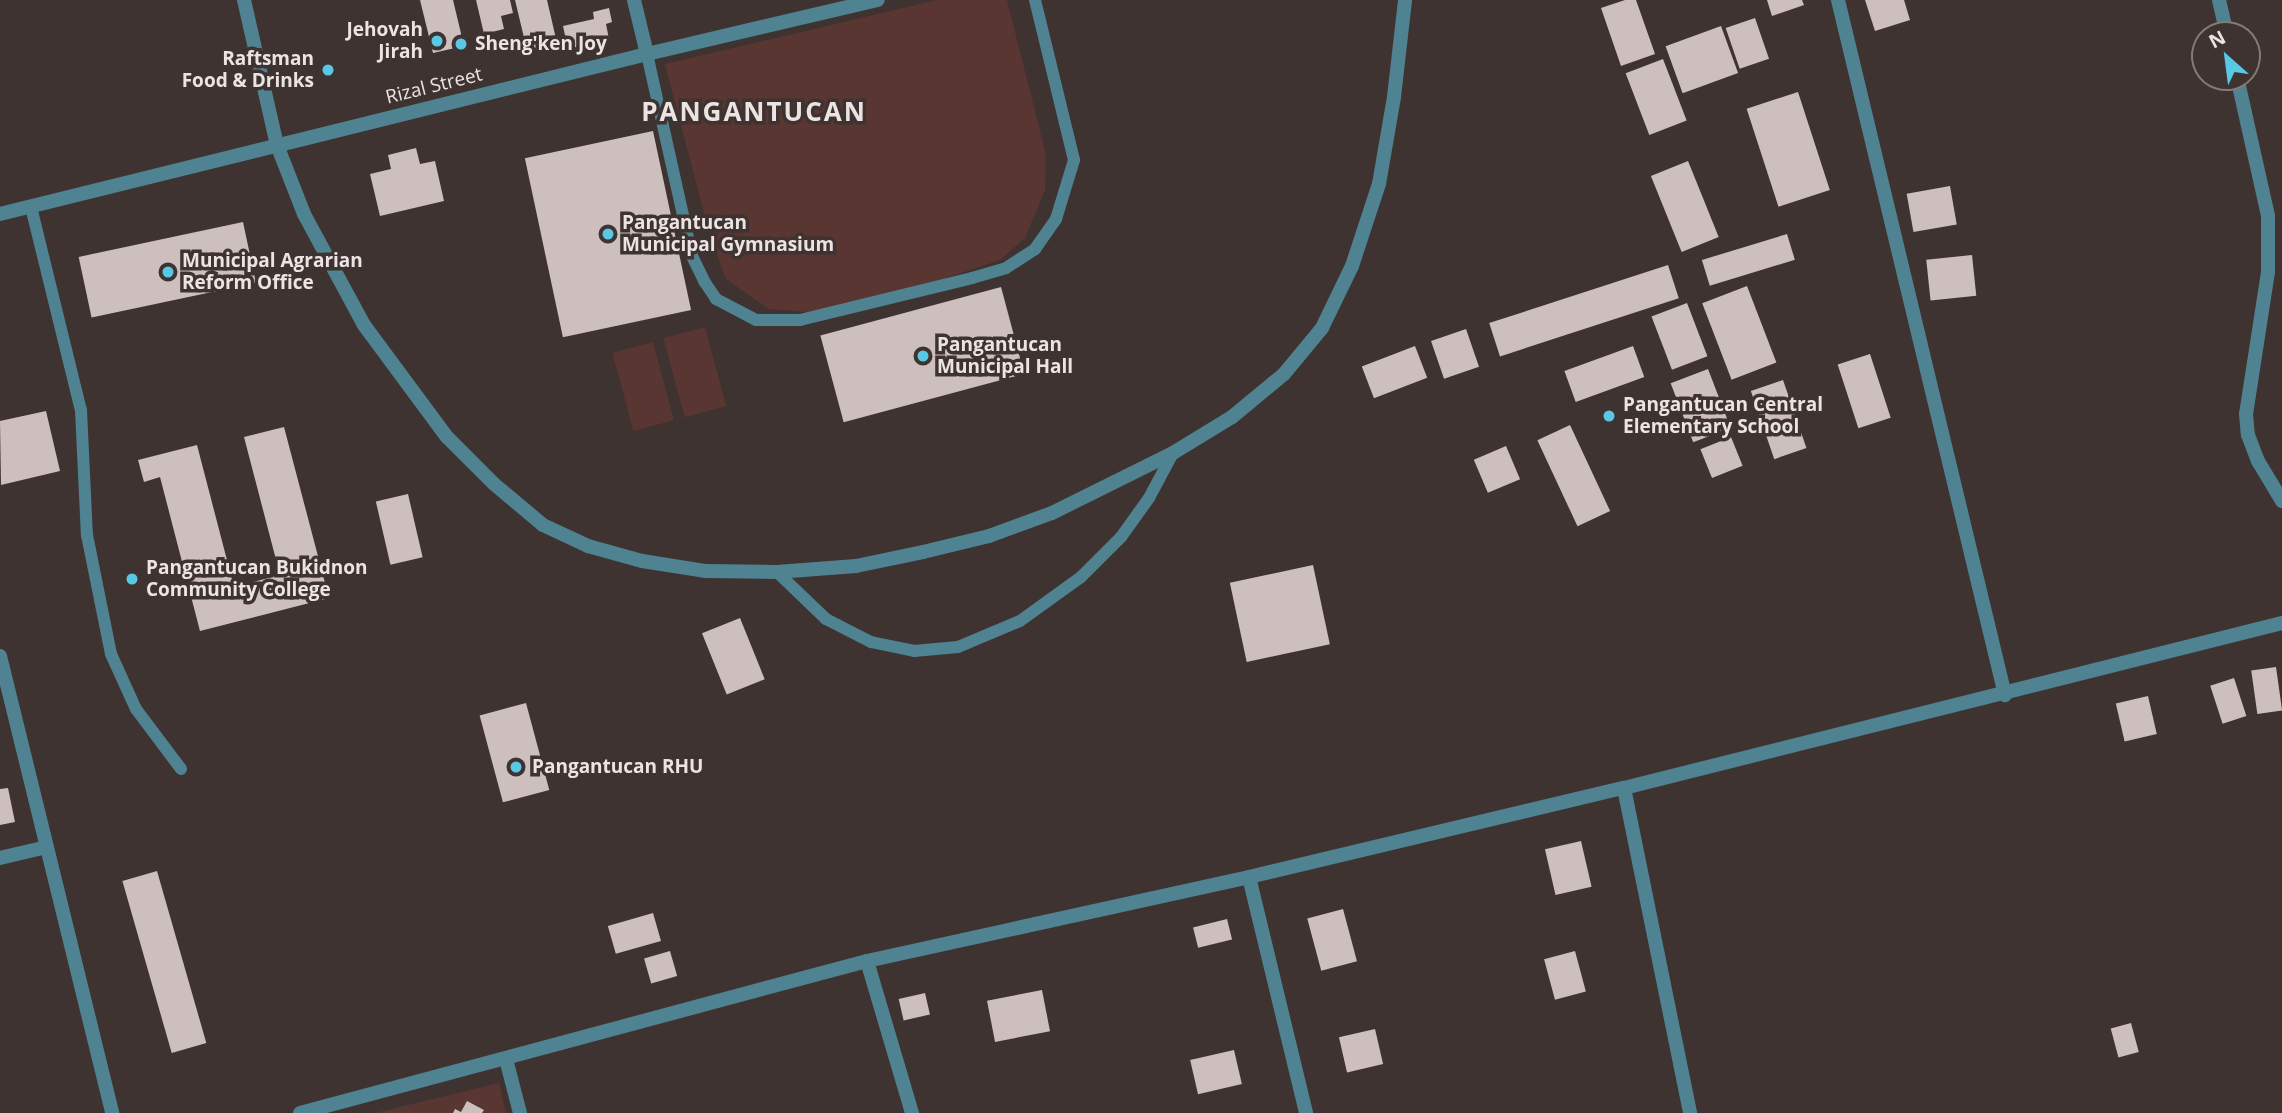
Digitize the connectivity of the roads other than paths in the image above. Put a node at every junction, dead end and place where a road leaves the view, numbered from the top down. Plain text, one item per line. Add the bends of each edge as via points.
1 (244, 0) edge
2 (634, 0) edge
3 (878, 0) edge
4 (1035, 0) edge
5 (1405, 0) edge
6 (1838, 0) edge
7 (2219, 0) edge
8 (2224, 21) edge
9 (647, 54) junction
10 (2239, 91) edge
11 (277, 145) junction
12 (31, 206) junction
13 (0, 214) edge
14 (1173, 453) junction
15 (2282, 501) edge
16 (777, 572) junction
17 (2282, 623) edge
18 (0, 656) edge
19 (2005, 695) junction
20 (181, 769) dead end
21 (1624, 788) junction
22 (47, 847) junction
23 (0, 858) edge
24 (1249, 877) junction
25 (867, 961) junction
26 (506, 1059) junction
27 (112, 1113) edge
28 (300, 1113) edge
29 (520, 1113) edge
30 (912, 1113) edge
31 (1306, 1113) edge
32 (1690, 1113) edge

1 - 11 street
2 - 9 street
3 - 9 street, Rizal Street
4 - 9 lane via 1074,160 1056,219 1035,249 1006,268 800,320 756,320 716,299 704,281 692,256
5 - 14 street via 1379,184 1352,266 1322,328 1284,374 1232,417
6 - 19 street
7 - 8 street
9 - 11 street, Rizal Street
10 - 15 street via 2268,216 2268,272 2246,414 2248,435
11 - 12 street, Rizal Street
11 - 16 street via 304,214 364,325 447,437 494,484 543,525 588,546 642,561 706,570
12 - 13 street, Rizal Street
12 - 20 lane via 81,410 87,534 111,654 136,709
14 - 16 street via 1063,508 989,536 856,566
14 - 16 lane via 1121,537 1081,577 1020,621 958,647 914,651 871,642 826,620
17 - 19 street
18 - 22 street
19 - 21 street
21 - 24 street
21 - 32 street
22 - 23 street
22 - 27 street
24 - 25 street
24 - 31 street
25 - 26 street
25 - 30 street
26 - 28 street
26 - 29 street

